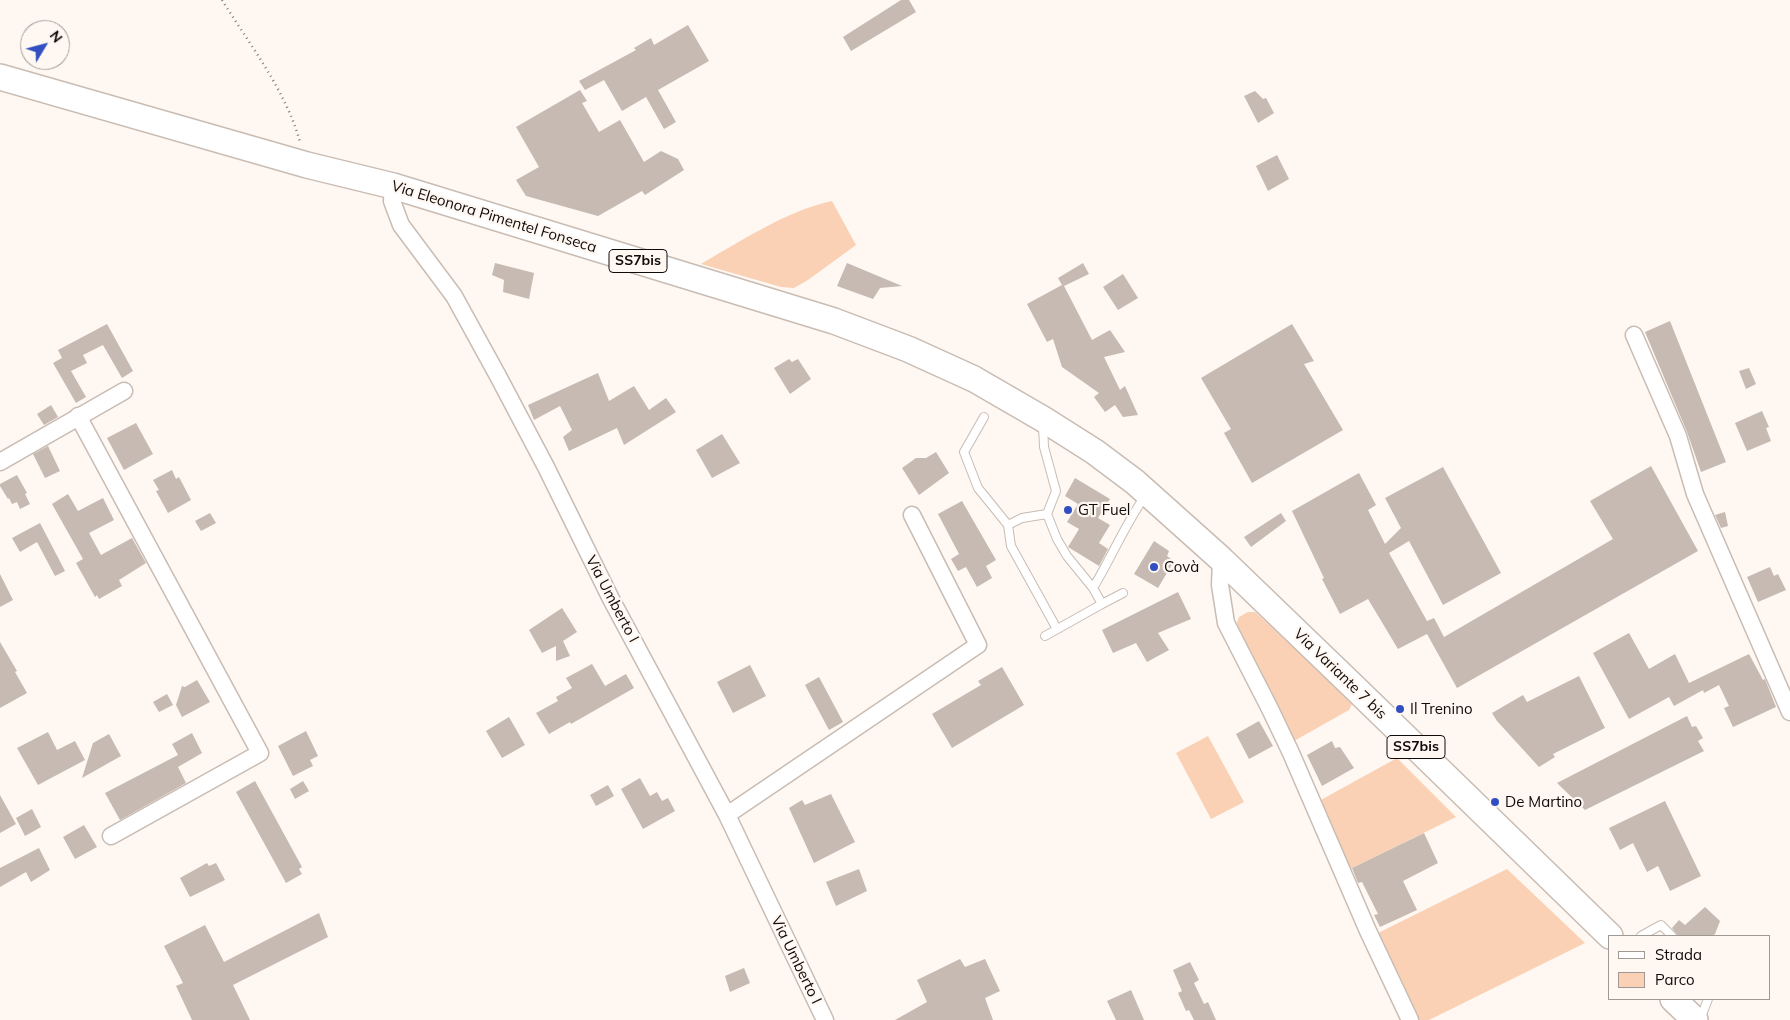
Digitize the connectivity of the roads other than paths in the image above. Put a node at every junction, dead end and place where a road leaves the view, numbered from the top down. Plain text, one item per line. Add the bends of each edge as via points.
1 (0, 77) edge
2 (393, 186) junction
3 (1634, 336) dead end
4 (124, 391) dead end
5 (78, 416) junction
6 (984, 416) dead end
7 (1043, 419) junction
8 (0, 462) edge
9 (1147, 493) junction
10 (1047, 514) junction
11 (912, 515) dead end
12 (1008, 524) junction
13 (1221, 560) junction
14 (1093, 588) junction
15 (1123, 593) dead end
16 (1102, 604) junction
17 (1058, 628) junction
18 (1045, 636) dead end
19 (1790, 712) edge
20 (727, 815) junction
21 (111, 836) dead end
22 (1609, 935) edge
23 (1643, 935) edge
24 (1671, 935) edge
25 (1674, 1000) edge
26 (1708, 1000) edge
27 (825, 1020) edge
28 (1410, 1020) edge
29 (1695, 1020) edge
30 (1700, 1020) edge

1 - 2 main road, Via Eleonora Pimentel Fonseca / SS7bis via 307,166
2 - 7 main road, Via Eleonora Pimentel Fonseca / SS7bis via 834,321 974,379
2 - 20 street, Via Umberto I via 392,201 401,225 454,296
3 - 19 street via 1678,436 1695,494
4 - 5 street
5 - 8 street
5 - 21 street via 260,753
6 - 12 lane via 964,452 978,488
7 - 9 main road, Via Eleonora Pimentel Fonseca / SS7bis via 1095,452
7 - 10 lane via 1044,447 1056,491
9 - 13 main road, Via Eleonora Pimentel Fonseca / SS7bis
9 - 14 lane via 1132,514
10 - 12 lane
10 - 14 lane via 1067,556
11 - 20 street via 978,646
12 - 17 lane via 1011,546
13 - 22 main road, Via Variante 7 bis / SS7bis
13 - 28 street via 1220,585 1226,623 1279,727
14 - 16 lane
15 - 16 lane
16 - 17 lane
17 - 18 lane
20 - 27 street, Via Umberto I
23 - 24 lane via 1661,925
25 - 29 main road
26 - 30 lane

